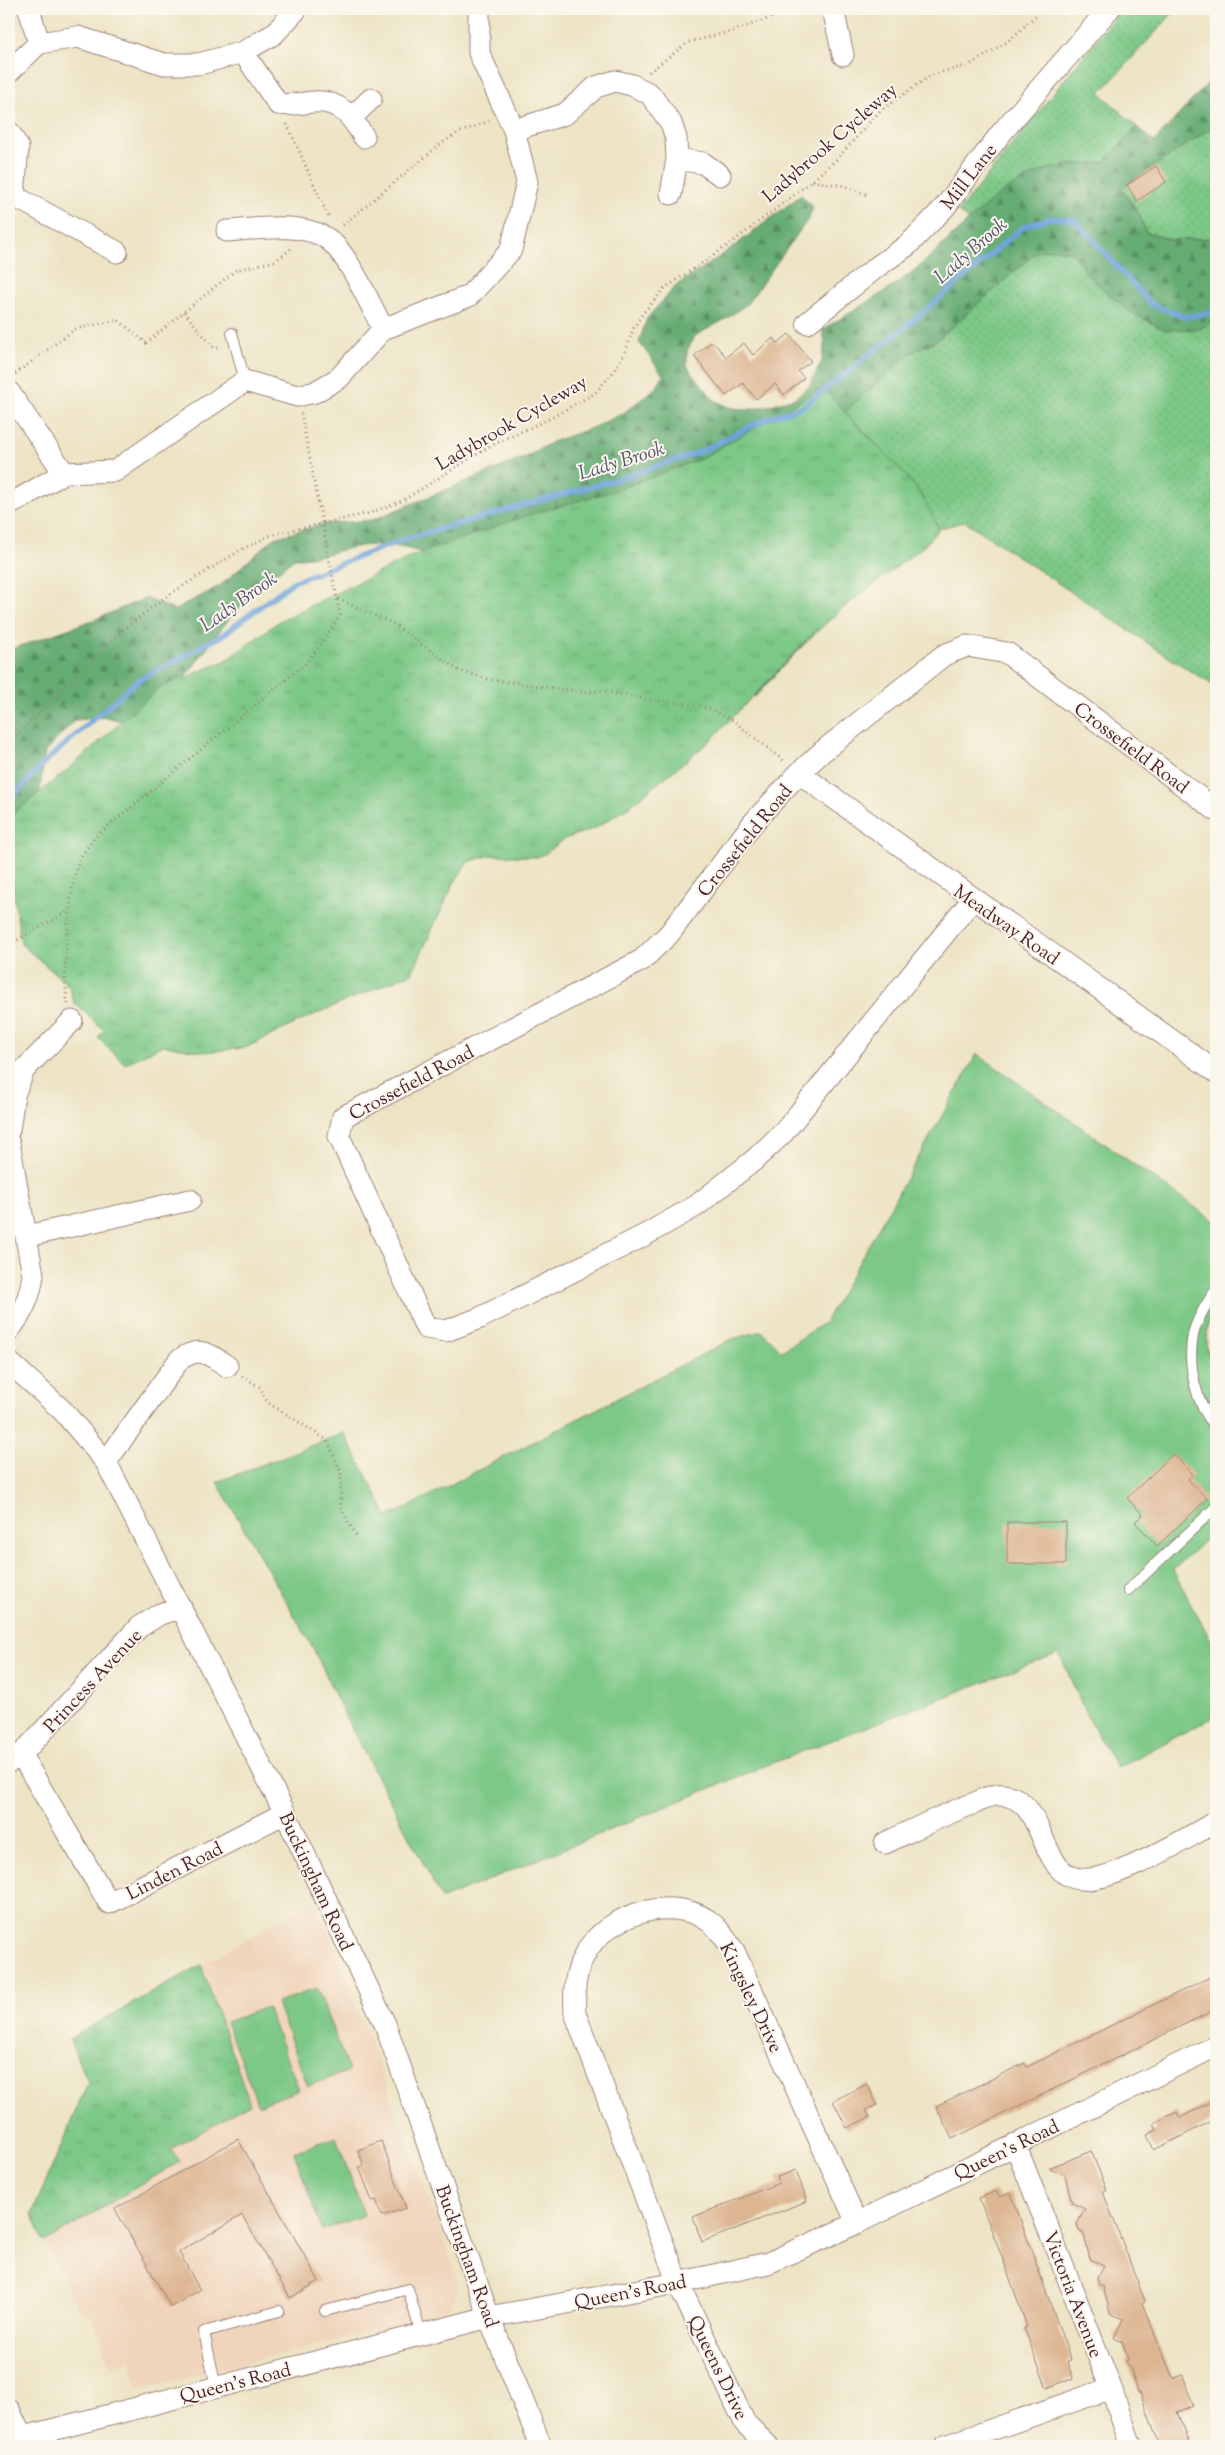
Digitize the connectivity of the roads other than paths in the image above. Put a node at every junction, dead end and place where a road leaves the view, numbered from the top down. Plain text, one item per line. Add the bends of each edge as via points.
1 (29, 9) edge
2 (297, 9) edge
3 (479, 9) edge
4 (833, 9) edge
5 (1109, 9) edge
6 (39, 43) junction
7 (243, 52) junction
8 (844, 55) dead end
9 (9, 72) edge
10 (371, 99) dead end
11 (352, 117) junction
12 (510, 122) junction
13 (9, 132) edge
14 (364, 137) dead end
15 (677, 159) junction
16 (720, 175) dead end
17 (672, 194) dead end
18 (11, 198) edge
19 (226, 231) dead end
20 (117, 252) dead end
21 (807, 323) dead end
22 (383, 328) junction
23 (232, 333) dead end
24 (245, 381) junction
25 (9, 392) edge
26 (64, 473) junction
27 (9, 505) edge
28 (799, 773) junction
29 (1216, 810) edge
30 (972, 899) junction
31 (72, 1020) road end
32 (1216, 1072) edge
33 (9, 1130) edge
34 (9, 1143) edge
35 (190, 1200) dead end
36 (27, 1236) junction
37 (1216, 1290) edge
38 (9, 1330) edge
39 (9, 1362) edge
40 (227, 1366) road end
41 (1216, 1427) edge
42 (106, 1462) junction
43 (1216, 1507) edge
44 (1128, 1590) dead end
45 (181, 1607) junction
46 (15, 1758) edge
47 (285, 1813) junction
48 (1216, 1822) edge
49 (885, 1843) dead end
50 (1216, 2046) edge
51 (1015, 2144) junction
52 (858, 2223) junction
53 (678, 2283) junction
54 (279, 2311) dead end
55 (326, 2311) dead end
56 (489, 2317) junction
57 (421, 2334) junction
58 (216, 2387) junction
59 (1111, 2388) junction
60 (9, 2410) edge
61 (19, 2441) edge
62 (542, 2446) edge
63 (768, 2446) edge
64 (944, 2446) edge
65 (1131, 2446) edge

1 - 6 street
2 - 7 street via 274,34
3 - 12 street via 479,53
4 - 8 street
5 - 21 street, Mill Lane via 1002,132 944,208 908,245
6 - 7 street via 78,37 164,64 199,64
6 - 9 street
7 - 11 street via 278,104 292,106 328,102
10 - 11 street
11 - 14 street
12 - 15 street via 564,114 596,87 615,81 650,94 671,123
12 - 22 street via 527,182 511,250 469,296
13 - 18 street via 18,147
15 - 16 street via 703,163
15 - 17 street
18 - 20 street
19 - 22 street via 279,228 320,236 339,250
22 - 24 street via 339,378 315,392 297,396
23 - 24 lane
24 - 26 street via 115,471
25 - 26 street
26 - 27 street
28 - 29 street, Crossefield Road via 823,750 944,655 967,646 1007,653
28 - 30 street, Meadway Road
28 - 30 street, Crossefield Road via 753,823 669,934 642,960 342,1118 339,1136 426,1328 446,1331 480,1318 696,1206 783,1133
30 - 32 street, Meadway Road
31 - 33 street via 24,1070 14,1095
34 - 36 street
35 - 36 street
36 - 38 street via 31,1292 25,1308
37 - 41 lane via 1198,1321 1192,1352 1198,1396 1207,1417
39 - 42 street, Buckingham Road via 63,1411
40 - 42 street via 203,1351 189,1352 179,1360
42 - 45 street, Buckingham Road
43 - 44 lane
45 - 46 street, Princess Avenue via 160,1614 139,1627
45 - 47 street, Buckingham Road
46 - 47 street, Linden Road via 109,1903
47 - 56 street, Buckingham Road via 385,2024
48 - 49 street via 1102,1878 1080,1880 1061,1871 1034,1816 1016,1798 996,1795
50 - 51 street, Queen's Road
51 - 52 street, Queen's Road
51 - 59 street, Victoria Avenue
52 - 53 street, Queen's Road via 768,2263
52 - 53 street, Kingsley Drive via 734,1951 714,1926 689,1912 661,1909 633,1914 604,1931 586,1952 574,1981 575,2013
53 - 56 street, Queen's Road
53 - 63 street, Queens Drive via 745,2423
54 - 58 lane via 204,2332
55 - 57 lane via 408,2289
56 - 57 street, Queen's Road
56 - 62 street, Buckingham Road
57 - 58 street, Queen's Road
58 - 61 street, Queen's Road
59 - 64 street
59 - 65 street, Victoria Avenue
60 - 61 street

